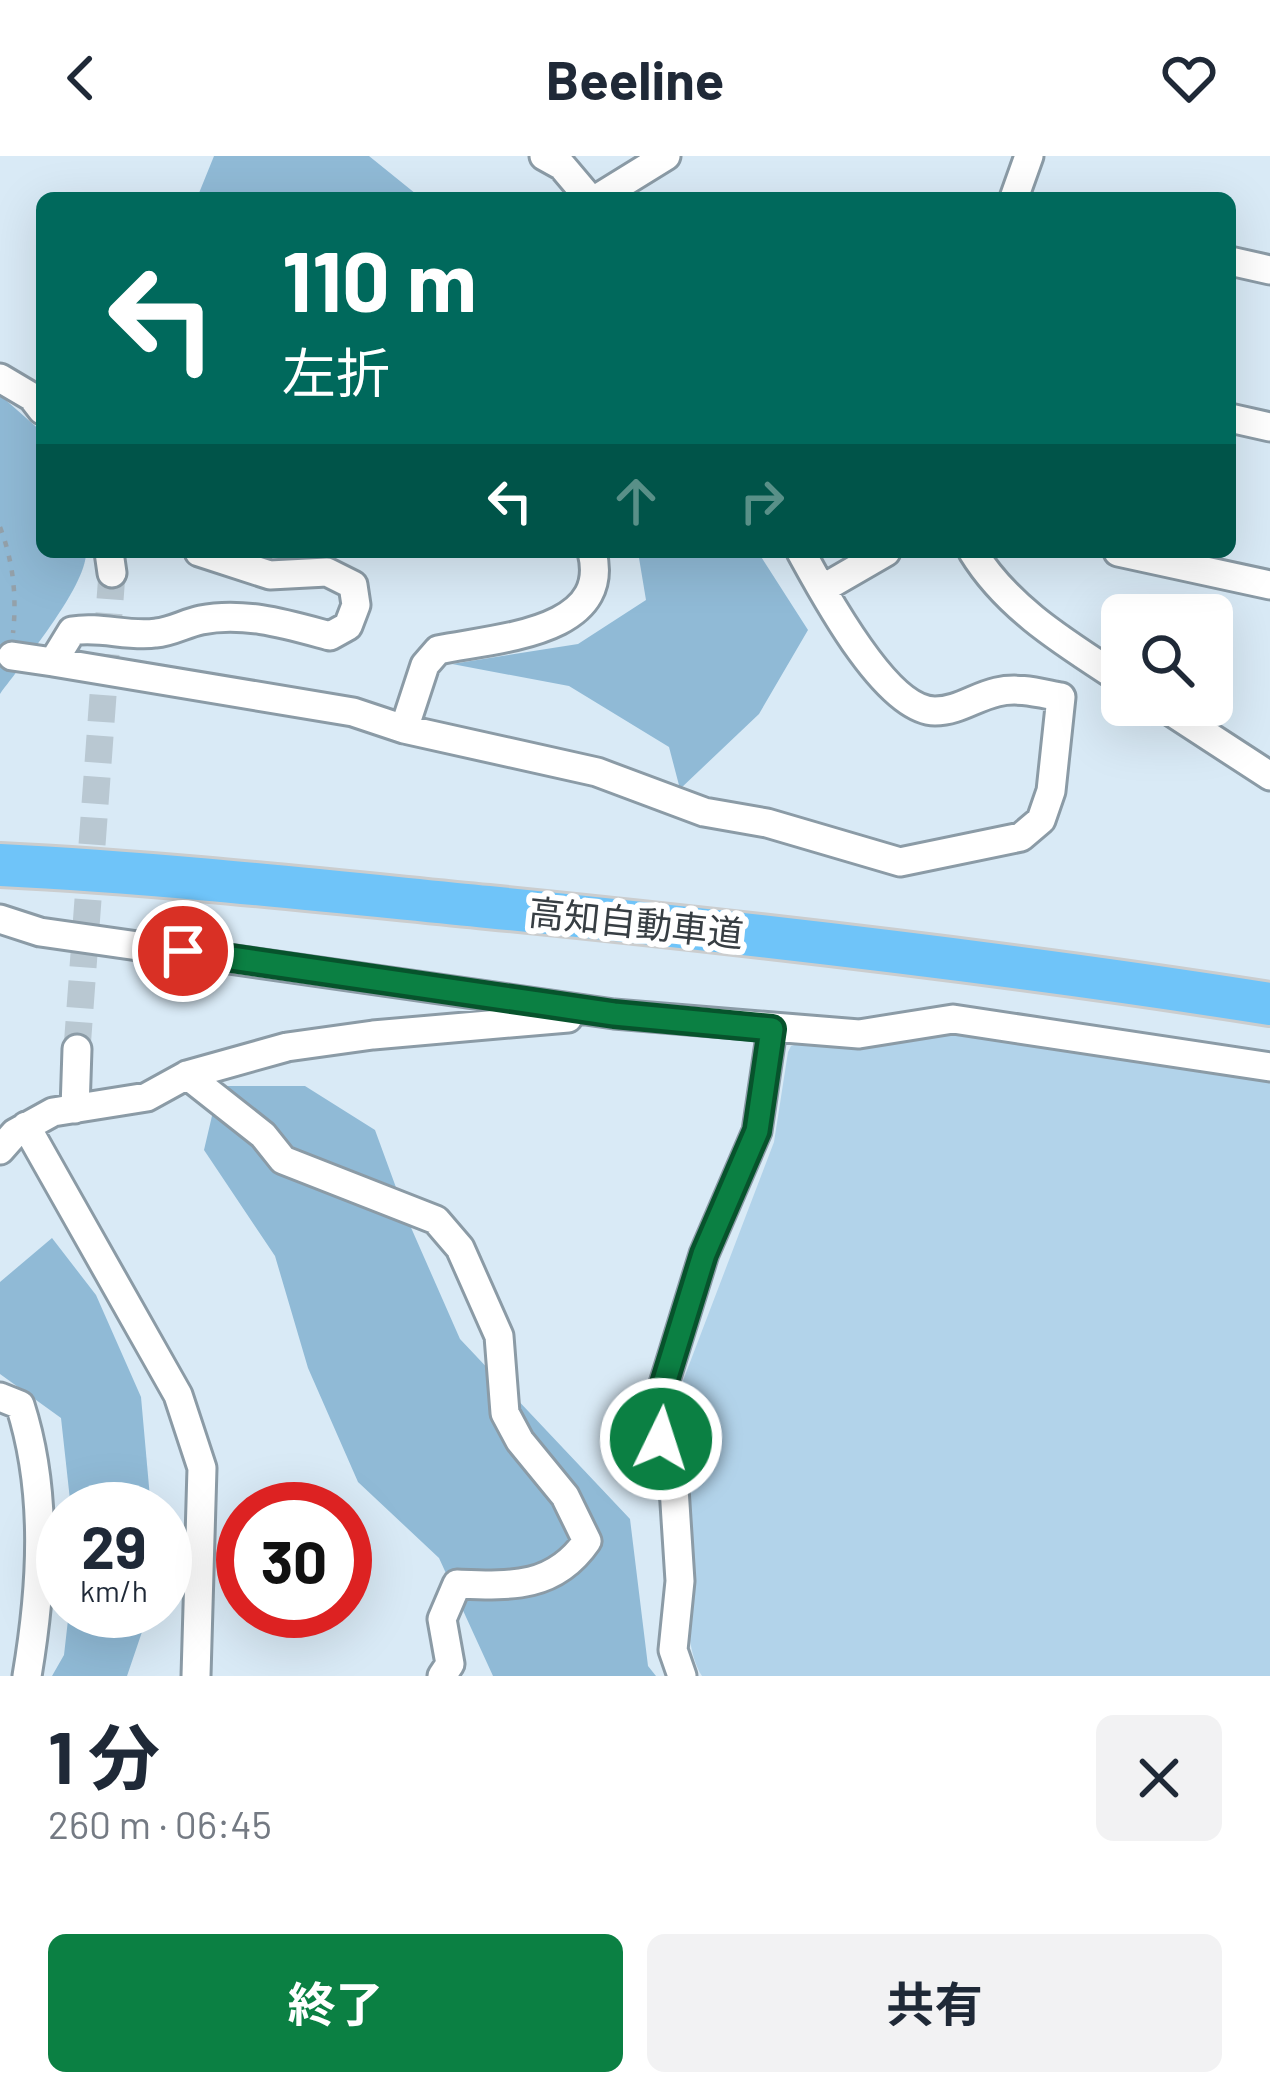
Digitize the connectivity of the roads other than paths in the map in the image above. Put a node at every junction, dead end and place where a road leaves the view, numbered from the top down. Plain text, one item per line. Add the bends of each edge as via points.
1 (544, 156) edge
2 (666, 156) edge
3 (1029, 156) edge
4 (587, 192) edge
5 (603, 192) edge
6 (1016, 192) edge
7 (1236, 262) edge
8 (1270, 270) edge
9 (0, 379) edge
10 (36, 402) edge
11 (1236, 419) edge
12 (1270, 427) edge
13 (218, 558) edge
14 (594, 558) edge
15 (804, 558) edge
16 (876, 558) edge
17 (977, 558) edge
18 (1146, 558) edge
19 (1270, 585) edge
20 (822, 589) junction
21 (12, 656) road end
22 (53, 662) junction
23 (1101, 665) edge
24 (1193, 726) edge
25 (404, 729) junction
26 (1270, 776) edge
27 (0, 839) edge
28 (0, 865) edge
29 (0, 919) edge
30 (1270, 979) edge
31 (1270, 1004) edge
32 (614, 1014) junction
33 (772, 1029) junction
34 (76, 1049) tunnel mouth
35 (1270, 1067) edge
36 (188, 1075) junction
37 (75, 1109) junction
38 (26, 1126) junction
39 (0, 1150) edge
40 (0, 1397) edge
41 (27, 1676) edge
42 (196, 1676) edge
43 (442, 1676) edge
44 (682, 1676) edge

1 - 4 street
2 - 5 street
3 - 6 street
7 - 8 street
9 - 10 street
11 - 12 street
13 - 22 street via 270,575 327,572 353,585 348,626 330,636 238,617 156,634 86,629 72,632
14 - 25 street via 598,574 584,605 560,623 439,650 425,664
15 - 20 street
16 - 20 street
17 - 23 street via 1034,619
18 - 19 street
20 - 25 street via 907,703 932,711 1020,689 1061,697 1041,820 1021,837 900,862 704,812 597,772
21 - 22 street
22 - 25 street via 353,712
24 - 26 street
27 - 30 highway, 高知自動車道 via 418,874
28 - 31 highway, 高知自動車道 via 654,924 1044,968
29 - 32 street via 40,932
32 - 33 street
32 - 36 street via 287,1047
33 - 35 street via 859,1034 953,1018
33 - 44 street via 757,1131 704,1254 654,1416 674,1488 680,1581 673,1650
34 - 37 street
36 - 37 street via 147,1097
36 - 43 street via 283,1160 436,1220 460,1248 499,1336 505,1413 587,1541 572,1562 544,1578 457,1584 442,1619 450,1664
37 - 38 street
38 - 39 street
38 - 42 street via 178,1395 202,1468
40 - 41 street via 20,1405 34,1449 40,1597

